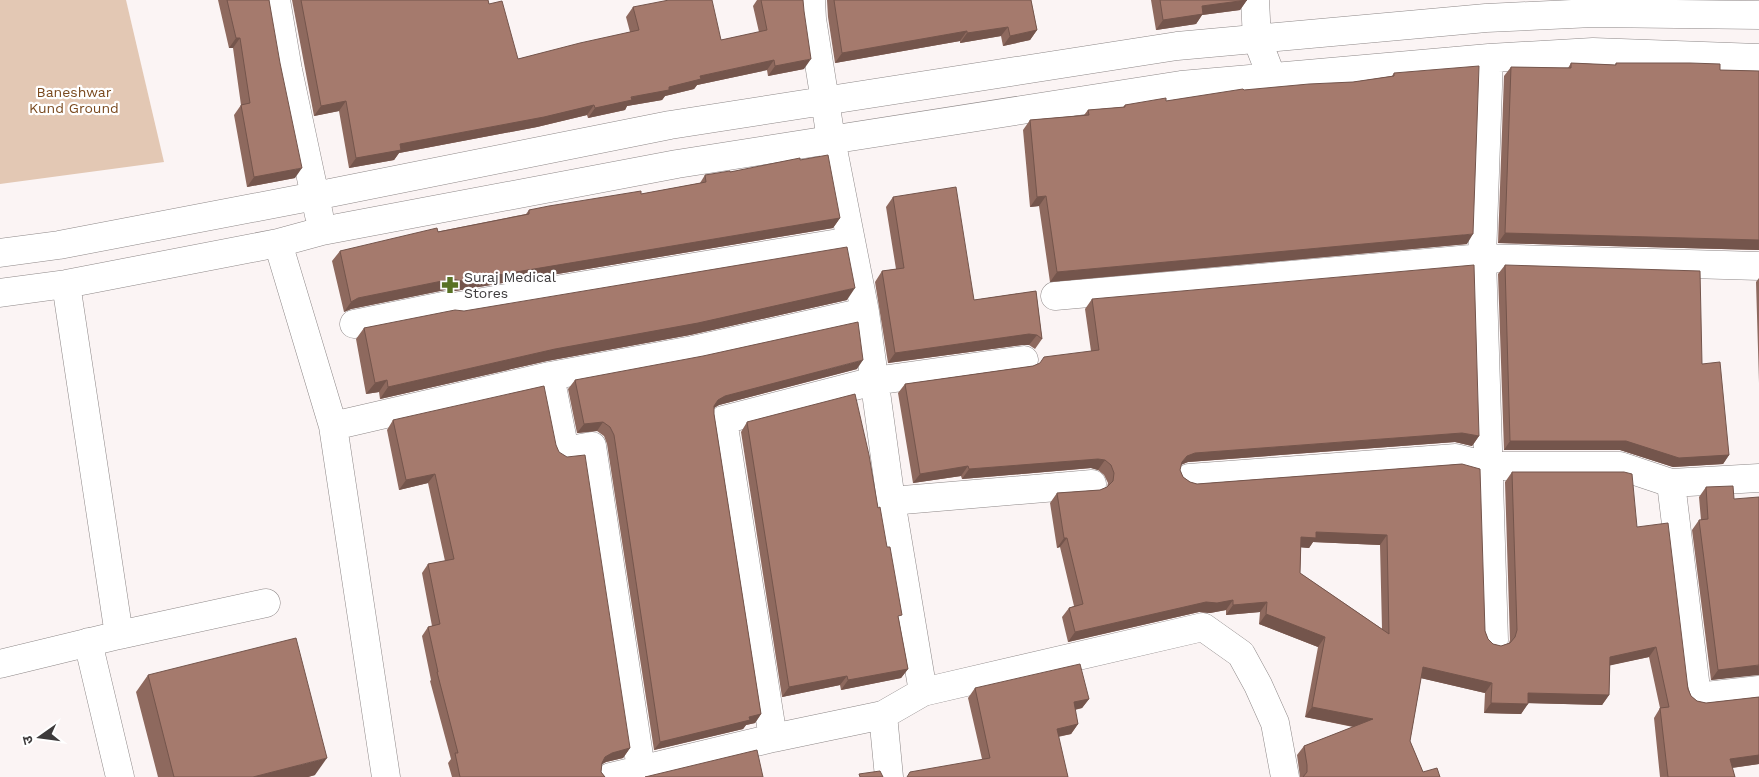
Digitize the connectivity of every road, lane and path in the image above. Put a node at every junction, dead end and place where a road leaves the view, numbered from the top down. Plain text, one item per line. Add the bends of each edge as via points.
1 (276, 0) edge
2 (811, 0) edge
3 (1255, 0) edge
4 (1757, 17) edge
5 (1257, 39) junction
6 (1489, 58) junction
7 (1759, 58) edge
8 (1272, 78) junction
9 (824, 100) junction
10 (831, 139) junction
11 (316, 196) junction
12 (322, 231) junction
13 (851, 241) junction
14 (278, 243) junction
15 (0, 253) edge
16 (1482, 258) junction
17 (1759, 266) edge
18 (66, 284) junction
19 (0, 292) edge
20 (1055, 296) dead end
21 (865, 312) junction
22 (354, 324) dead end
23 (1024, 360) dead end
24 (550, 376) junction
25 (874, 381) junction
26 (334, 426) junction
27 (1488, 466) junction
28 (1189, 478) dead end
29 (1759, 478) edge
30 (1671, 483) junction
31 (1092, 484) dead end
32 (891, 501) junction
33 (266, 603) dead end
34 (119, 635) junction
35 (1494, 640) dead end
36 (88, 642) junction
37 (0, 664) edge
38 (1759, 690) edge
39 (923, 692) junction
40 (883, 715) junction
41 (774, 738) junction
42 (654, 770) edge
43 (120, 777) edge
44 (386, 777) edge
45 (610, 777) edge
46 (889, 777) edge
47 (1285, 777) edge

1 - 11 street
2 - 9 street
3 - 5 street
4 - 5 street via 1573,14 1486,18
5 - 8 street
5 - 9 street via 1177,46
6 - 7 street via 1593,52
6 - 8 street
6 - 16 street
8 - 10 street via 1181,85
9 - 10 street
9 - 11 street via 670,125
10 - 12 street via 676,164
10 - 13 street
11 - 12 street
11 - 15 street via 59,245
12 - 14 street
13 - 21 street
13 - 22 street via 453,307 448,305
14 - 18 street
14 - 26 street
16 - 17 street
16 - 20 street
16 - 27 street
18 - 19 street
18 - 34 street
21 - 24 street via 694,350
21 - 25 street
23 - 25 street
24 - 26 street
24 - 42 street via 564,451 592,446
25 - 32 street
25 - 41 street via 723,420
26 - 44 street
27 - 28 street via 1456,458
27 - 30 street via 1620,466
27 - 35 street
29 - 30 street
30 - 38 street via 1697,697
31 - 32 street
32 - 39 street
33 - 34 street
34 - 36 street
36 - 37 street
36 - 43 street
39 - 40 street
39 - 47 street via 1203,627 1241,654 1246,662 1275,723
40 - 41 street
40 - 46 street
41 - 42 street
42 - 45 street

